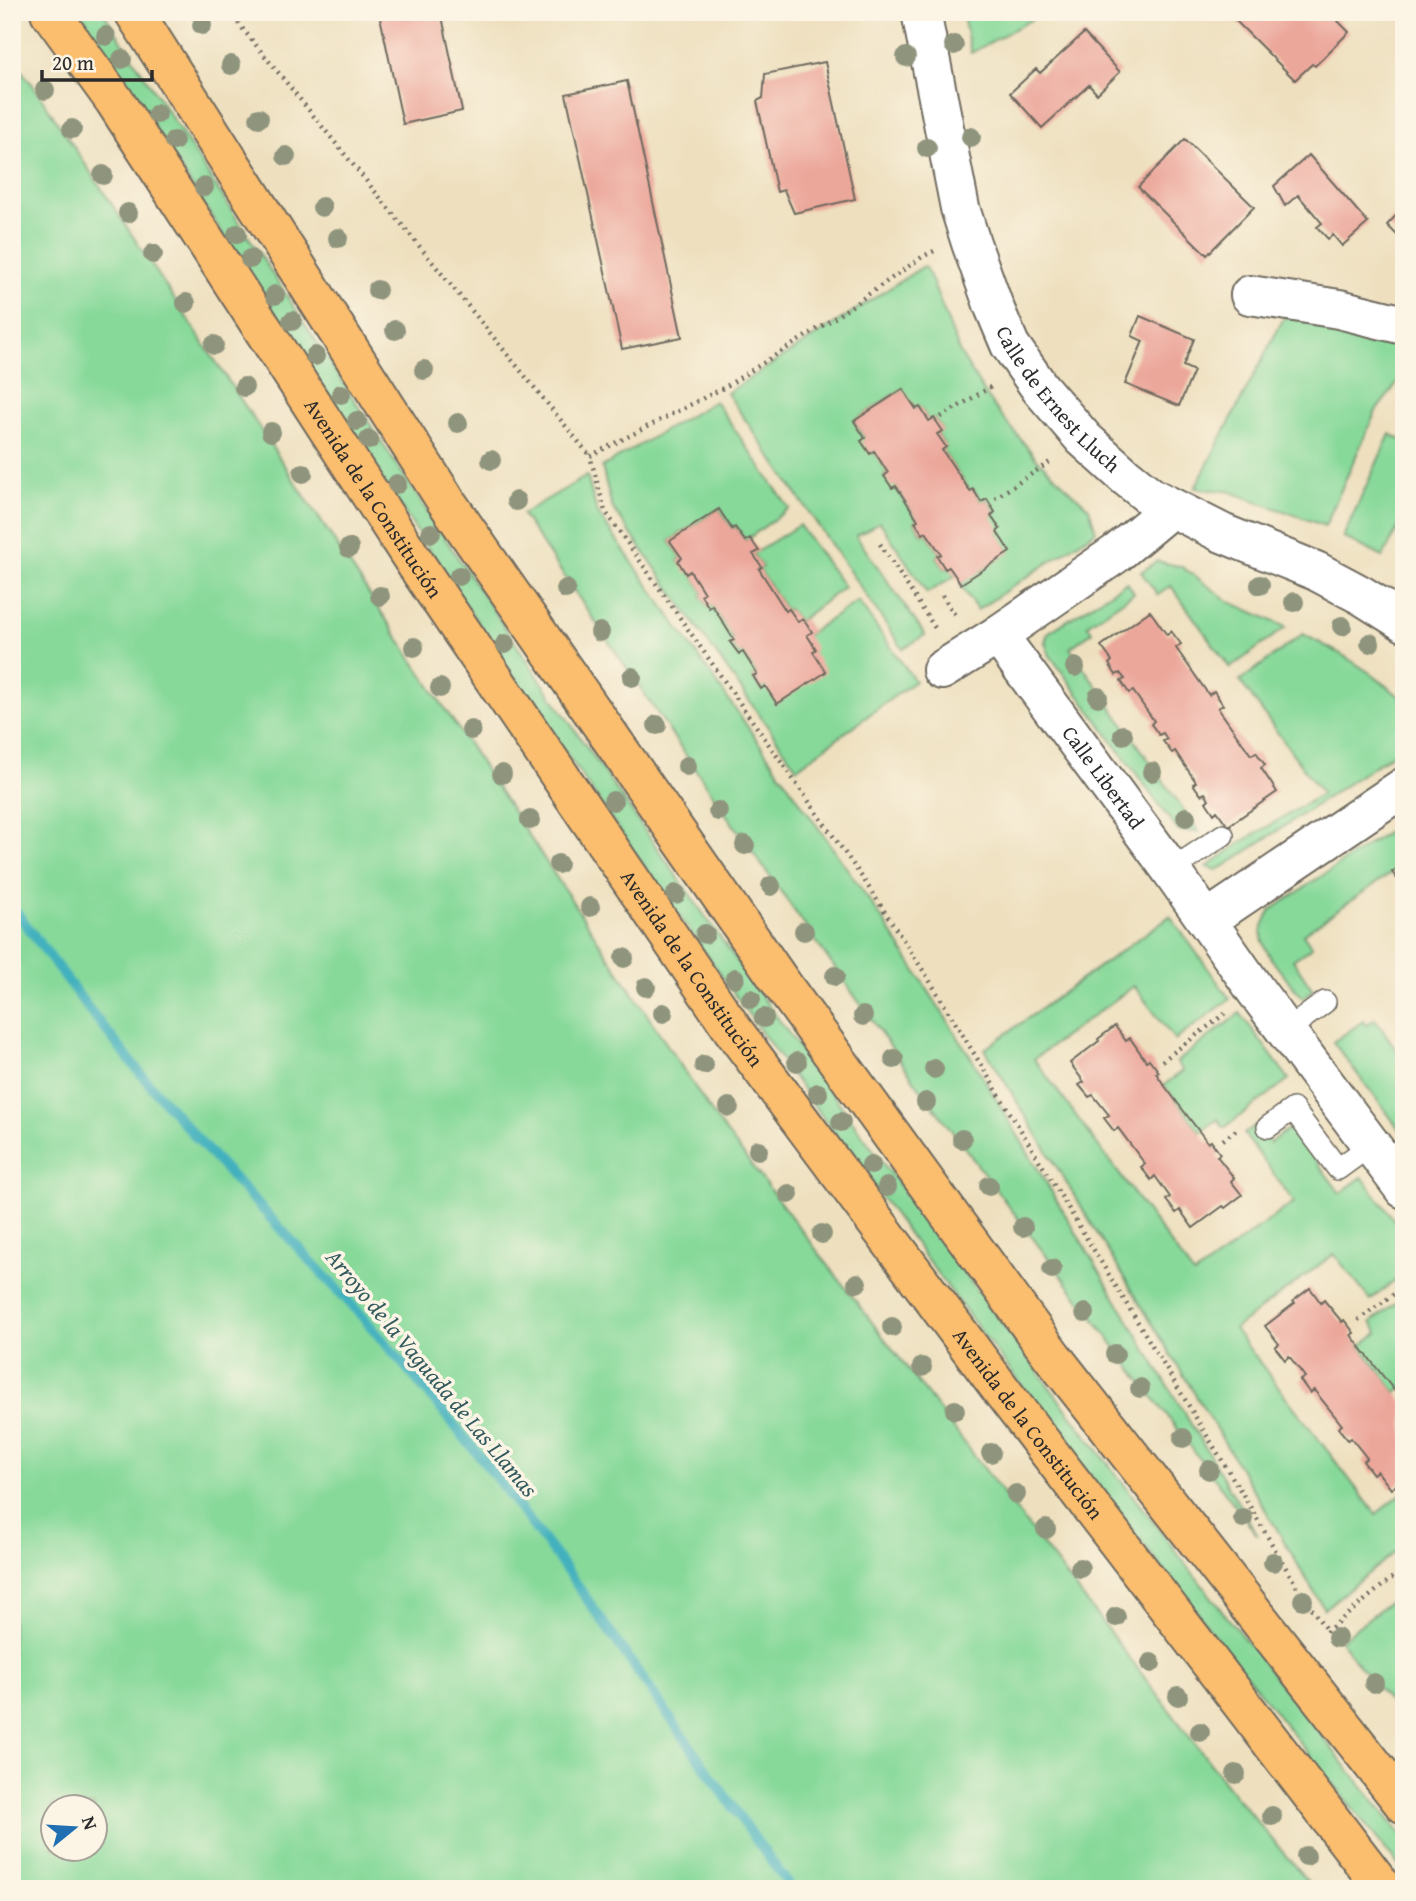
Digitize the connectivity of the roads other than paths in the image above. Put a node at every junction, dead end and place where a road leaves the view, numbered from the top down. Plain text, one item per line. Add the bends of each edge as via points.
1 (50, 12) edge
2 (134, 12) edge
3 (921, 12) edge
4 (1250, 295) dead end
5 (1404, 325) edge
6 (1171, 508) junction
7 (1404, 622) edge
8 (998, 635) junction
9 (942, 670) dead end
10 (1404, 787) edge
11 (1223, 835) dead end
12 (1171, 870) junction
13 (1207, 920) junction
14 (1325, 1003) dead end
15 (1286, 1031) junction
16 (1268, 1127) dead end
17 (1371, 1145) junction
18 (1404, 1189) edge
19 (1404, 1804) edge
20 (1384, 1889) edge

1 - 20 main road, Avenida de la Constitución via 114,100 417,566 733,1030 1005,1395
2 - 19 main road via 446,501 784,987 1052,1356
3 - 6 street, Calle de Ernest Lluch via 960,208 1010,345 1079,433 1125,476
4 - 5 street
6 - 7 street, Calle de Ernest Lluch via 1316,571
6 - 8 street via 1117,553
8 - 9 street
8 - 12 street, Calle Libertad
10 - 13 street
11 - 12 lane
12 - 13 street, Calle Libertad
13 - 15 street, Calle Libertad
14 - 15 lane
15 - 17 street, Calle Libertad
16 - 17 lane via 1293,1109 1338,1169
17 - 18 street, Calle Libertad

